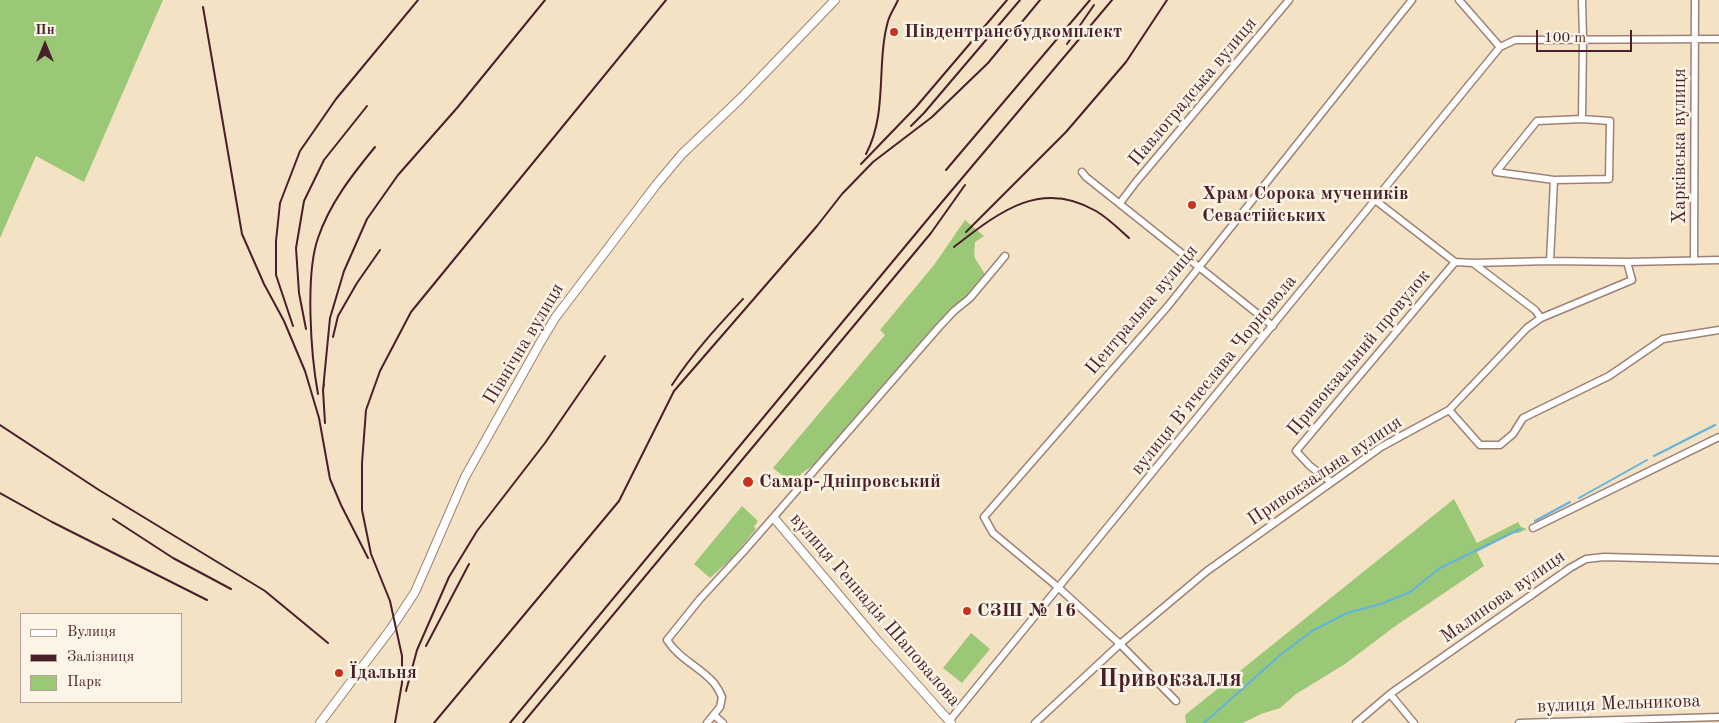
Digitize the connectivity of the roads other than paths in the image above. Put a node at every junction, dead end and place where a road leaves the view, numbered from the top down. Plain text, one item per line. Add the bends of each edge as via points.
1 (834, 0) edge
2 (1289, 0) edge
3 (1412, 0) edge
4 (1459, 0) edge
5 (1582, 0) edge
6 (1695, 0) edge
7 (1583, 38) junction
8 (1719, 38) edge
9 (1695, 39) junction
10 (1500, 47) junction
11 (1582, 119) junction
12 (1082, 172) dead end
13 (1554, 180) junction
14 (1375, 200) junction
15 (1120, 204) junction
16 (1006, 256) dead end
17 (1719, 260) edge
18 (1550, 261) junction
19 (1694, 261) junction
20 (1455, 262) junction
21 (1627, 262) junction
22 (1473, 264) junction
23 (1199, 266) junction
24 (1541, 318) junction
25 (1273, 326) junction
26 (1719, 330) edge
27 (1449, 410) junction
28 (1719, 437) edge
29 (1331, 482) junction
30 (774, 518) junction
31 (1533, 528) dead end
32 (1719, 560) edge
33 (1059, 588) junction
34 (1120, 644) junction
35 (1390, 694) junction
36 (1176, 701) dead end
37 (714, 715) junction
38 (1719, 717) edge
39 (950, 722) edge
40 (320, 723) edge
41 (707, 723) edge
42 (723, 723) edge
43 (1035, 723) edge
44 (1356, 723) edge
45 (1414, 723) edge
46 (1519, 723) edge

1 - 40 street, Північна вулиця via 740,99 682,154 555,318 465,477 415,592
2 - 15 street, Павлоградська вулиця
3 - 23 street, Центральна вулиця
4 - 10 street
5 - 7 street
6 - 9 street, Харківська вулиця
7 - 9 street
7 - 10 street via 1515,40
7 - 11 street
8 - 9 street
9 - 19 street, Харківська вулиця
10 - 14 street, вулиця В'ячеслава Чорновола
11 - 13 street via 1610,121 1609,179
11 - 13 street via 1537,121 1496,172
12 - 15 street
13 - 18 street
14 - 20 street
14 - 25 street, вулиця В'ячеслава Чорновола
15 - 23 street
16 - 30 street via 970,298 939,327
17 - 19 street
18 - 21 street
18 - 22 street
19 - 21 street
20 - 22 street
20 - 29 street, Привокзальний провулок via 1296,450
21 - 24 street, Привокзальна вулиця via 1632,280
22 - 24 street via 1535,310
23 - 25 street
23 - 33 street, Центральна вулиця via 984,517 993,533
24 - 27 street, Привокзальна вулиця via 1527,328
25 - 33 street, вулиця В'ячеслава Чорновола
26 - 27 street via 1663,339 1609,376 1524,418 1500,445 1480,445
27 - 29 street, Привокзальна вулиця via 1381,447
28 - 31 street
29 - 34 street, Привокзальна вулиця via 1207,571
30 - 37 street via 700,598 667,640 714,683 722,697
30 - 39 street, вулиця Геннадія Шаповалова
32 - 35 street, Малинова вулиця via 1586,559
33 - 34 street
33 - 39 street, вулиця В'ячеслава Чорновола
34 - 36 street
34 - 43 street, Привокзальна вулиця
35 - 44 street, Малинова вулиця
35 - 45 street
37 - 41 street
37 - 42 street
38 - 46 street, вулиця Мельникова

